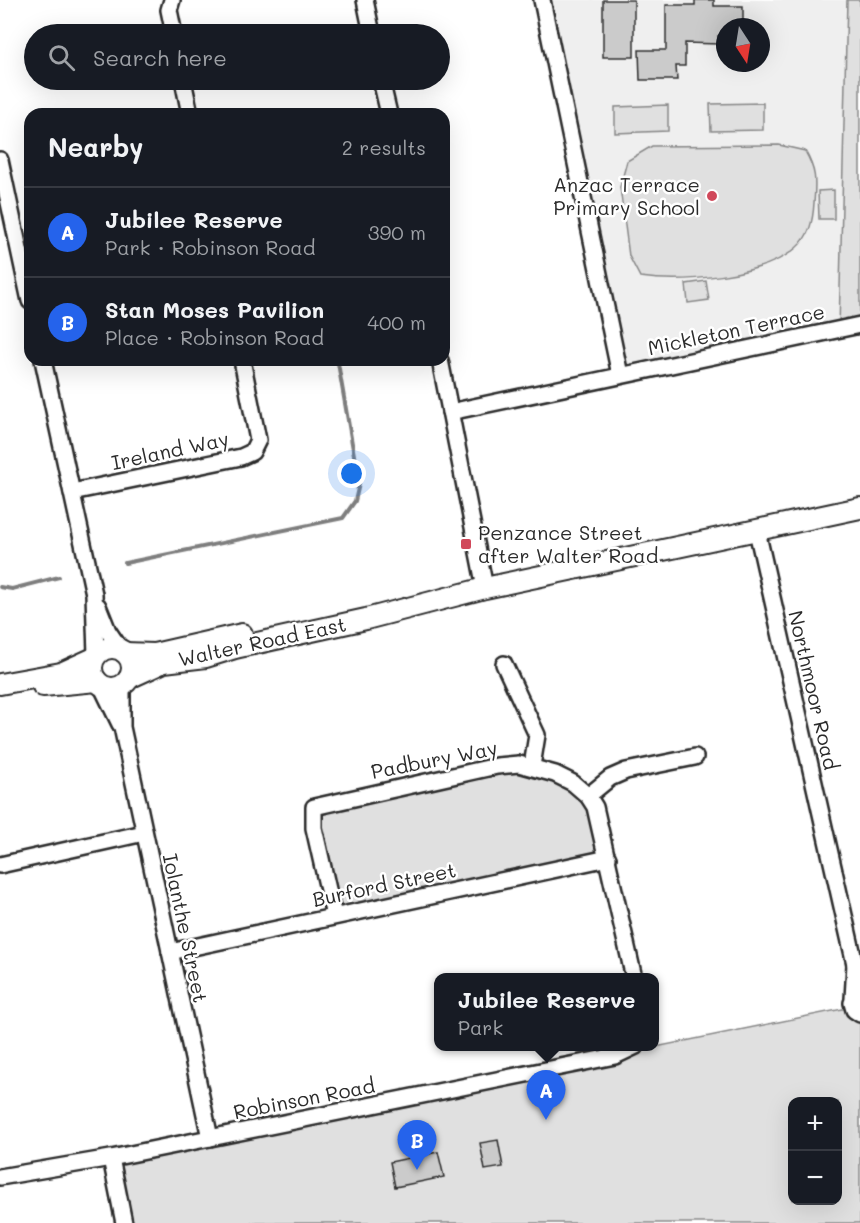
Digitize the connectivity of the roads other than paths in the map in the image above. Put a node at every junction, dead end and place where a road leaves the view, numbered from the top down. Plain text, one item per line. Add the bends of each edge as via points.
1 (172, 0) edge
2 (365, 0) edge
3 (542, 0) edge
4 (172, 24) edge
5 (370, 24) edge
6 (185, 90) edge
7 (383, 90) edge
8 (189, 108) edge
9 (387, 108) edge
10 (0, 160) edge
11 (24, 273) edge
12 (860, 324) edge
13 (44, 366) edge
14 (243, 366) edge
15 (441, 366) edge
16 (620, 375) junction
17 (450, 412) junction
18 (72, 492) junction
19 (860, 508) edge
20 (757, 531) junction
21 (485, 588) junction
22 (94, 594) junction
23 (398, 609) junction
24 (123, 652) junction
25 (95, 656) junction
26 (504, 664) dead end
27 (125, 681) junction
28 (99, 683) junction
29 (0, 684) edge
30 (0, 696) edge
31 (122, 727) junction
32 (695, 757) dead end
33 (532, 766) junction
34 (588, 796) junction
35 (144, 833) junction
36 (608, 858) junction
37 (0, 865) edge
38 (334, 916) junction
39 (170, 952) junction
40 (857, 970) edge
41 (633, 973) edge
42 (858, 1008) edge
43 (627, 1051) edge
44 (210, 1138) junction
45 (111, 1158) junction
46 (0, 1177) edge
47 (124, 1223) edge

1 - 4 street
2 - 5 street
3 - 16 street
6 - 8 street
7 - 9 street
10 - 11 street
12 - 16 street, Mickleton Terrace
13 - 18 street
14 - 18 street, Ireland Way via 258,440 252,452
15 - 17 street
16 - 17 street, Mickleton Terrace
17 - 21 street
18 - 22 street
19 - 20 main road, Walter Road East
20 - 21 main road, Walter Road East
20 - 40 street, Northmoor Road
21 - 23 main road, Walter Road East
22 - 24 street via 108,631
22 - 25 street
23 - 24 main road, Walter Road East via 365,608 154,654
23 - 27 main road, Walter Road East via 206,657 164,662
24 - 25 main road via 108,649
24 - 27 main road via 132,665
25 - 28 main road via 92,668
25 - 29 main road via 61,673
26 - 33 street via 537,735
27 - 28 main road via 112,688
27 - 31 street, Iolanthe Street
28 - 30 main road via 50,684
28 - 31 street, Iolanthe Street
31 - 35 street, Iolanthe Street
32 - 34 street via 626,771
33 - 34 street, Padbury Way via 564,778
33 - 38 street, Padbury Way via 497,766 314,807 314,828
34 - 36 street, Padbury Way via 599,819
35 - 37 street
35 - 39 street, Iolanthe Street
36 - 38 street, Burford Street
36 - 41 street, Padbury Way
38 - 39 street, Burford Street
39 - 44 street, Iolanthe Street
40 - 42 street
43 - 44 street, Robinson Road
44 - 45 street, Robinson Road
45 - 46 street, Robinson Road
45 - 47 street

